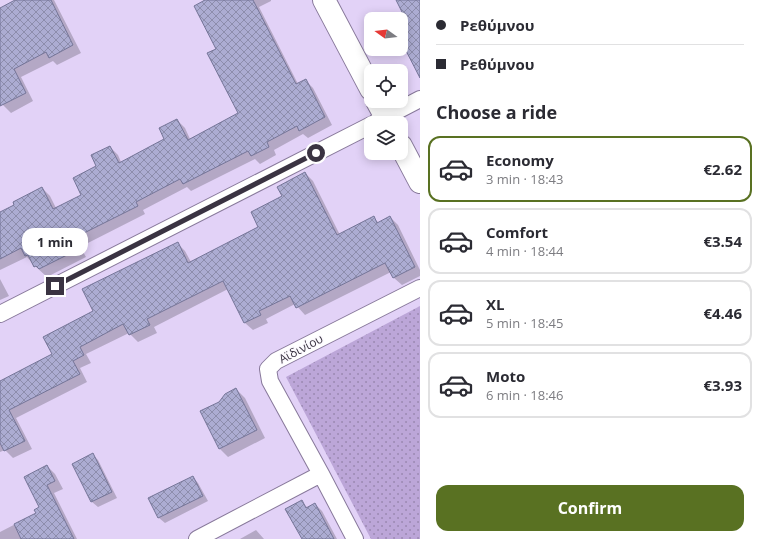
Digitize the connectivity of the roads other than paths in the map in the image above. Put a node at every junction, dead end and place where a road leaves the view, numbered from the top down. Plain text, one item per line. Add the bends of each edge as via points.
1 (324, 0) edge
2 (364, 76) edge
3 (420, 99) edge
4 (384, 116) edge
5 (364, 126) edge
6 (408, 159) edge
7 (420, 182) edge
8 (420, 288) edge
9 (0, 314) edge
10 (321, 474) junction
11 (197, 539) edge
12 (355, 539) edge

1 - 2 street
3 - 4 street
5 - 9 street
6 - 7 street
8 - 10 street, Αϊδινίου via 276,361 268,369 270,381
10 - 11 street
10 - 12 street, Αϊδινίου

